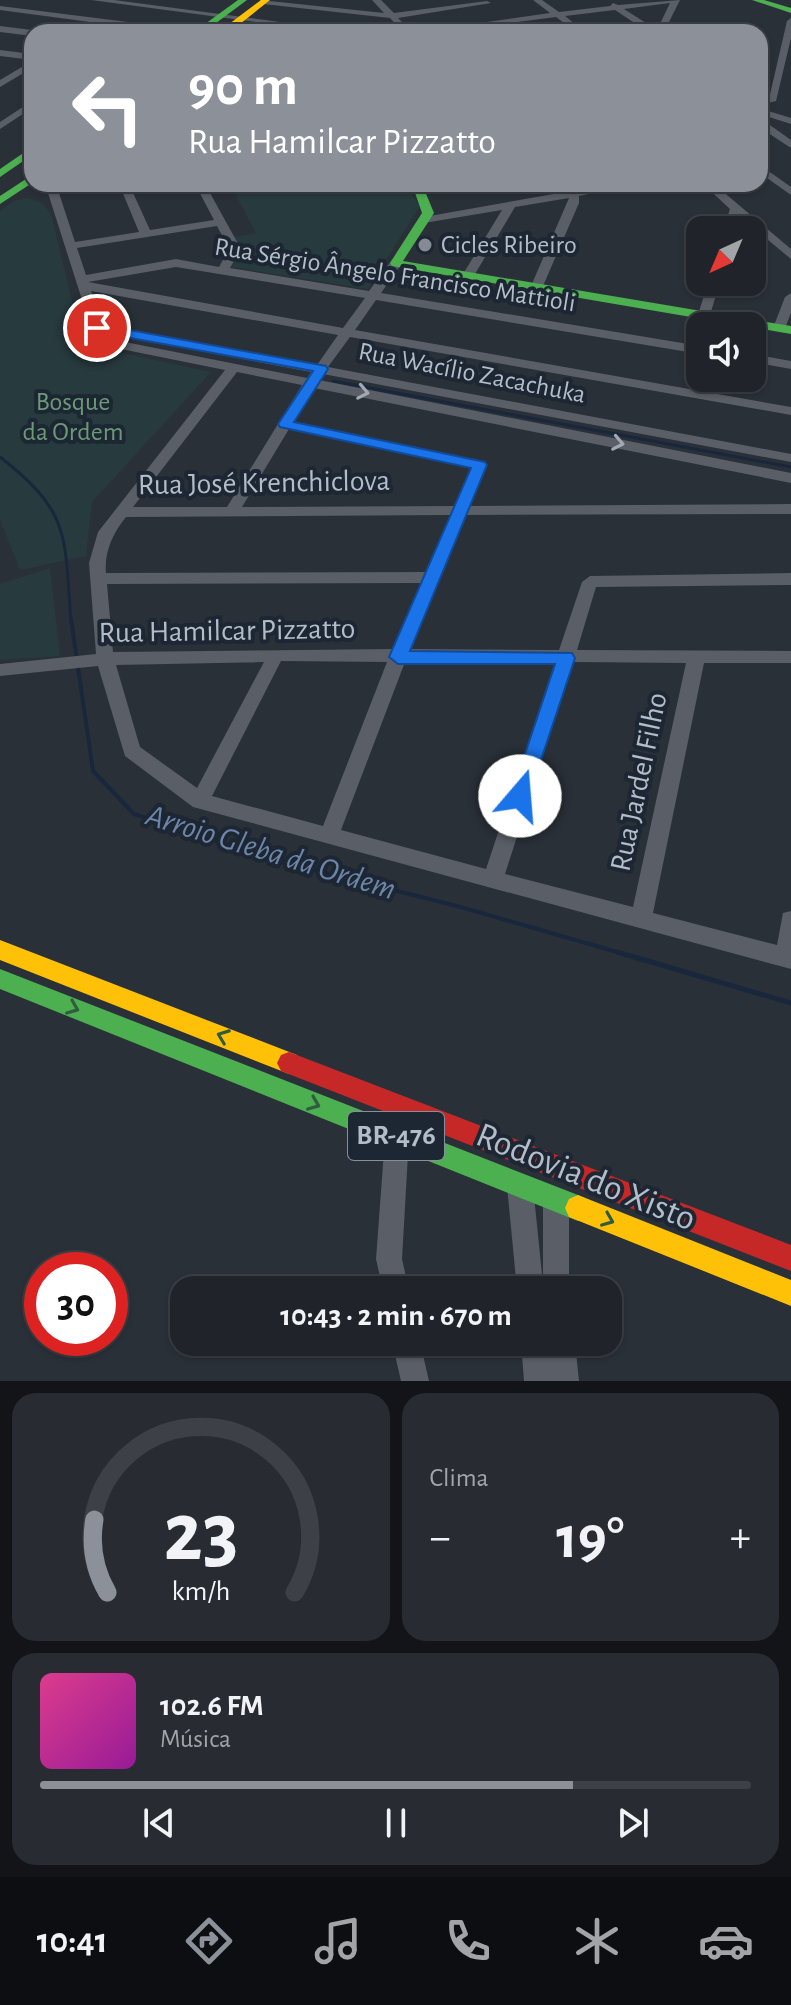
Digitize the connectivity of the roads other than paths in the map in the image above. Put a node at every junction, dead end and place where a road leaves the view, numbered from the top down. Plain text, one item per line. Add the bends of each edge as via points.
1 (24, 0) edge
2 (95, 0) edge
3 (376, 0) edge
4 (537, 0) edge
5 (676, 0) edge
6 (264, 1) edge
7 (485, 1) edge
8 (129, 2) edge
9 (611, 3) edge
10 (242, 9) edge
11 (3, 10) edge
12 (556, 13) junction
13 (783, 15) edge
14 (391, 16) junction
15 (507, 20) junction
16 (100, 21) junction
17 (95, 24) edge
18 (123, 24) edge
19 (222, 24) edge
20 (309, 24) edge
21 (400, 24) edge
22 (487, 24) edge
23 (512, 24) edge
24 (570, 24) edge
25 (644, 24) edge
26 (662, 24) edge
27 (0, 29) edge
28 (24, 32) edge
29 (787, 51) edge
30 (0, 53) edge
31 (24, 56) edge
32 (24, 69) edge
33 (0, 84) edge
34 (771, 101) edge
35 (0, 110) edge
36 (24, 110) edge
37 (19, 113) junction
38 (24, 114) edge
39 (768, 120) edge
40 (768, 120) edge
41 (791, 121) edge
42 (768, 125) edge
43 (0, 126) edge
44 (791, 130) edge
45 (791, 145) edge
46 (24, 156) edge
47 (0, 173) edge
48 (768, 174) edge
49 (24, 184) edge
50 (50, 192) edge
51 (128, 192) edge
52 (205, 192) edge
53 (424, 192) edge
54 (585, 192) edge
55 (718, 192) edge
56 (791, 192) edge
57 (574, 194) junction
58 (0, 201) edge
59 (510, 206) junction
60 (736, 207) junction
61 (733, 216) edge
62 (424, 220) junction
63 (222, 222) junction
64 (146, 234) junction
65 (71, 246) junction
66 (791, 255) edge
67 (396, 263) junction
68 (223, 270) junction
69 (469, 274) junction
70 (84, 282) junction
71 (537, 286) junction
72 (374, 296) junction
73 (791, 297) edge
74 (687, 312) edge
75 (97, 328) junction
76 (785, 329) edge
77 (349, 333) junction
78 (686, 348) edge
79 (766, 361) edge
80 (791, 365) edge
81 (234, 367) junction
82 (321, 369) junction
83 (311, 382) junction
84 (791, 411) edge
85 (285, 424) junction
86 (791, 458) edge
87 (791, 478) edge
88 (463, 509) junction
89 (791, 509) edge
90 (232, 511) junction
91 (121, 512) junction
92 (432, 577) junction
93 (97, 579) junction
94 (791, 579) edge
95 (276, 655) junction
96 (398, 657) junction
97 (791, 657) edge
98 (566, 658) junction
99 (696, 658) junction
100 (102, 659) junction
101 (0, 670) edge
102 (200, 801) junction
103 (329, 836) junction
104 (493, 879) junction
105 (641, 918) junction
106 (791, 920) edge
107 (0, 930) edge
108 (0, 950) edge
109 (789, 958) edge
110 (49, 969) junction
111 (0, 979) edge
112 (397, 1137) junction
113 (520, 1186) junction
114 (556, 1200) junction
115 (791, 1258) edge
116 (393, 1276) edge
117 (529, 1276) edge
118 (556, 1276) edge
119 (791, 1293) edge
120 (409, 1356) edge
121 (536, 1356) edge
122 (562, 1356) edge
123 (415, 1381) edge
124 (538, 1381) edge
125 (565, 1381) edge

1 - 11 street
2 - 8 street
3 - 14 street
4 - 12 street
5 - 9 street
5 - 26 street
6 - 10 main road
6 - 14 street
7 - 14 street
7 - 15 street
8 - 16 street
8 - 19 street
9 - 12 street
9 - 25 street
10 - 19 main road
10 - 20 street
11 - 16 street
12 - 15 street
12 - 24 street
13 - 29 street
14 - 21 street
15 - 22 street
15 - 23 street
16 - 17 street
16 - 18 street
27 - 28 street
29 - 34 street
30 - 31 street
32 - 33 street
35 - 37 street
36 - 37 street
37 - 38 street
37 - 43 street
39 - 44 street
40 - 41 street
42 - 45 street
46 - 47 main road
48 - 56 street
49 - 58 main road
50 - 65 street
51 - 64 street
52 - 63 street
53 - 62 main road via 428,206
54 - 57 street
55 - 60 street
57 - 59 street
57 - 71 street
59 - 62 street
59 - 69 street
60 - 61 street
60 - 66 street
62 - 67 main road
63 - 64 street
63 - 68 street via 235,249
64 - 65 street
65 - 70 street
67 - 69 main road
67 - 72 street
68 - 70 street, Rua Sérgio Ângelo Francisco Mattioli via 176,263
68 - 72 street, Rua Sérgio Ângelo Francisco Mattioli
69 - 71 main road
70 - 75 street
70 - 77 street
71 - 74 main road
72 - 77 street
72 - 78 street, Rua Sérgio Ângelo Francisco Mattioli
73 - 76 street
75 - 81 street, Rua Wacílio Zacachuka via 121,345
75 - 82 street, Rua Wacílio Zacachuka
77 - 82 street
77 - 84 street
79 - 80 street
81 - 83 street, Rua Wacílio Zacachuka
81 - 91 street
82 - 83 street
82 - 86 street, Rua Wacílio Zacachuka
83 - 85 street
83 -> 87 street, Rua Wacílio Zacachuka
85 - 88 street via 480,465
85 - 90 street
88 - 89 street, Rua José Krenchiclova
88 - 90 street, Rua José Krenchiclova
88 - 92 street
90 - 91 street, Rua José Krenchiclova
91 - 93 street via 98,548
92 - 93 street
92 - 96 street
93 - 100 street
94 - 98 street via 590,582
95 - 96 street, Rua Hamilcar Pizzatto
95 - 100 street, Rua Hamilcar Pizzatto
95 - 102 street
96 - 98 street, Rua Hamilcar Pizzatto
96 - 103 street
97 - 99 street, Rua Hamilcar Pizzatto
98 - 99 street, Rua Hamilcar Pizzatto
98 - 104 street
99 - 105 street, Rua Jardel Filho
100 - 101 street, Rua Hamilcar Pizzatto
100 - 102 street via 132,751
102 - 103 street
103 - 104 street
104 - 105 street
105 - 109 street
106 - 109 street
107 - 110 main road
108 - 110 main road, Rodovia do Xisto / BR-476
115 -> 110 main road, Rodovia do Xisto / BR-476
111 -> 112 main road, Rodovia do Xisto / BR-476
112 - 113 main road, Rodovia do Xisto / BR-476
112 - 116 street via 389,1259
113 - 114 main road, Rodovia do Xisto / BR-476
113 - 117 street
114 - 118 street
114 -> 119 main road, Rodovia do Xisto / BR-476
120 - 123 street
121 - 124 street
122 - 125 street

